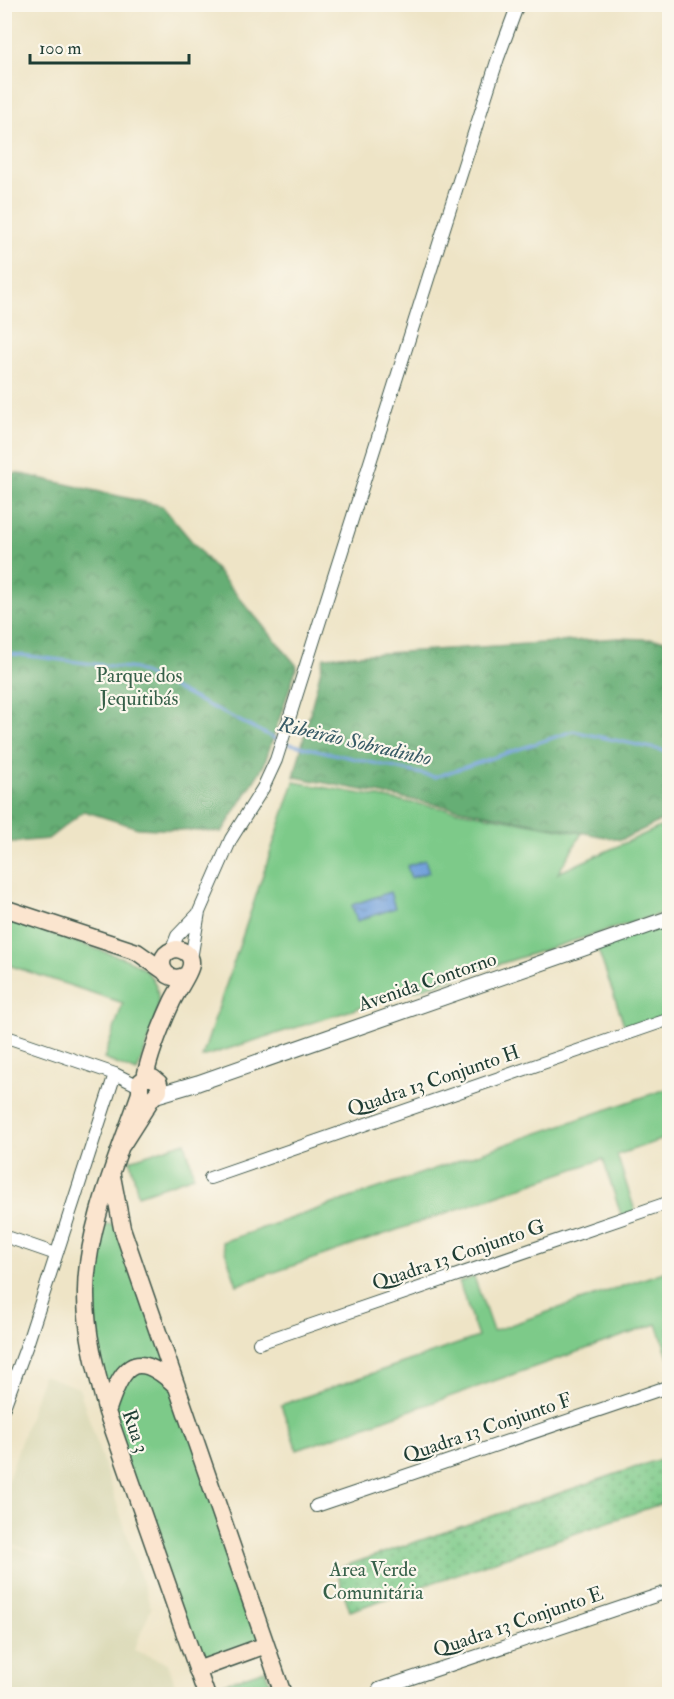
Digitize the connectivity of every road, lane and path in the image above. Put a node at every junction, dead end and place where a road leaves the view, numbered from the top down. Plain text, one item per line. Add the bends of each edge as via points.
1 (518, 4) edge
2 (4, 908) edge
3 (199, 912) junction
4 (669, 918) edge
5 (171, 950) junction
6 (137, 952) junction
7 (189, 962) junction
8 (166, 973) junction
9 (172, 1002) junction
10 (669, 1019) edge
11 (4, 1036) edge
12 (115, 1074) junction
13 (150, 1087) junction
14 (112, 1172) junction
15 (210, 1178) dead end
16 (669, 1202) edge
17 (122, 1228) junction
18 (95, 1229) junction
19 (4, 1236) edge
20 (56, 1254) junction
21 (259, 1343) dead end
22 (669, 1386) edge
23 (178, 1388) junction
24 (4, 1407) edge
25 (107, 1412) junction
26 (316, 1506) dead end
27 (669, 1591) edge
28 (266, 1646) junction
29 (196, 1670) junction
30 (379, 1689) dead end
31 (206, 1695) edge
32 (283, 1695) edge

1 - 3 street via 276,760 231,839
2 - 6 main road
3 - 5 street via 179,933
3 - 7 street
4 - 13 street, Avenida Contorno via 198,1083
5 - 6 main road
5 - 7 main road via 181,949
5 - 8 main road via 163,957
6 - 8 main road
7 - 8 main road via 177,978
7 - 9 main road
8 - 9 main road
9 - 13 main road via 162,1027
10 - 15 street, Quadra 13 Conjunto H
11 - 12 street
12 - 13 street
12 - 20 street
13 - 14 main road, Rua 3
14 - 17 main road
14 - 18 main road, Rua 3
16 - 21 street, Quadra 13 Conjunto G
17 - 18 main road via 106,1224
17 - 23 main road
18 - 25 main road, Rua 3 via 88,1262 88,1329
19 - 20 street
20 - 24 street
22 - 26 street, Quadra 13 Conjunto F
23 - 25 main road via 156,1368 134,1366 118,1381
23 - 28 main road
25 - 29 main road, Rua 3
27 - 30 street, Quadra 13 Conjunto E
28 - 29 main road
28 - 32 main road
29 - 31 main road, Rua 3

